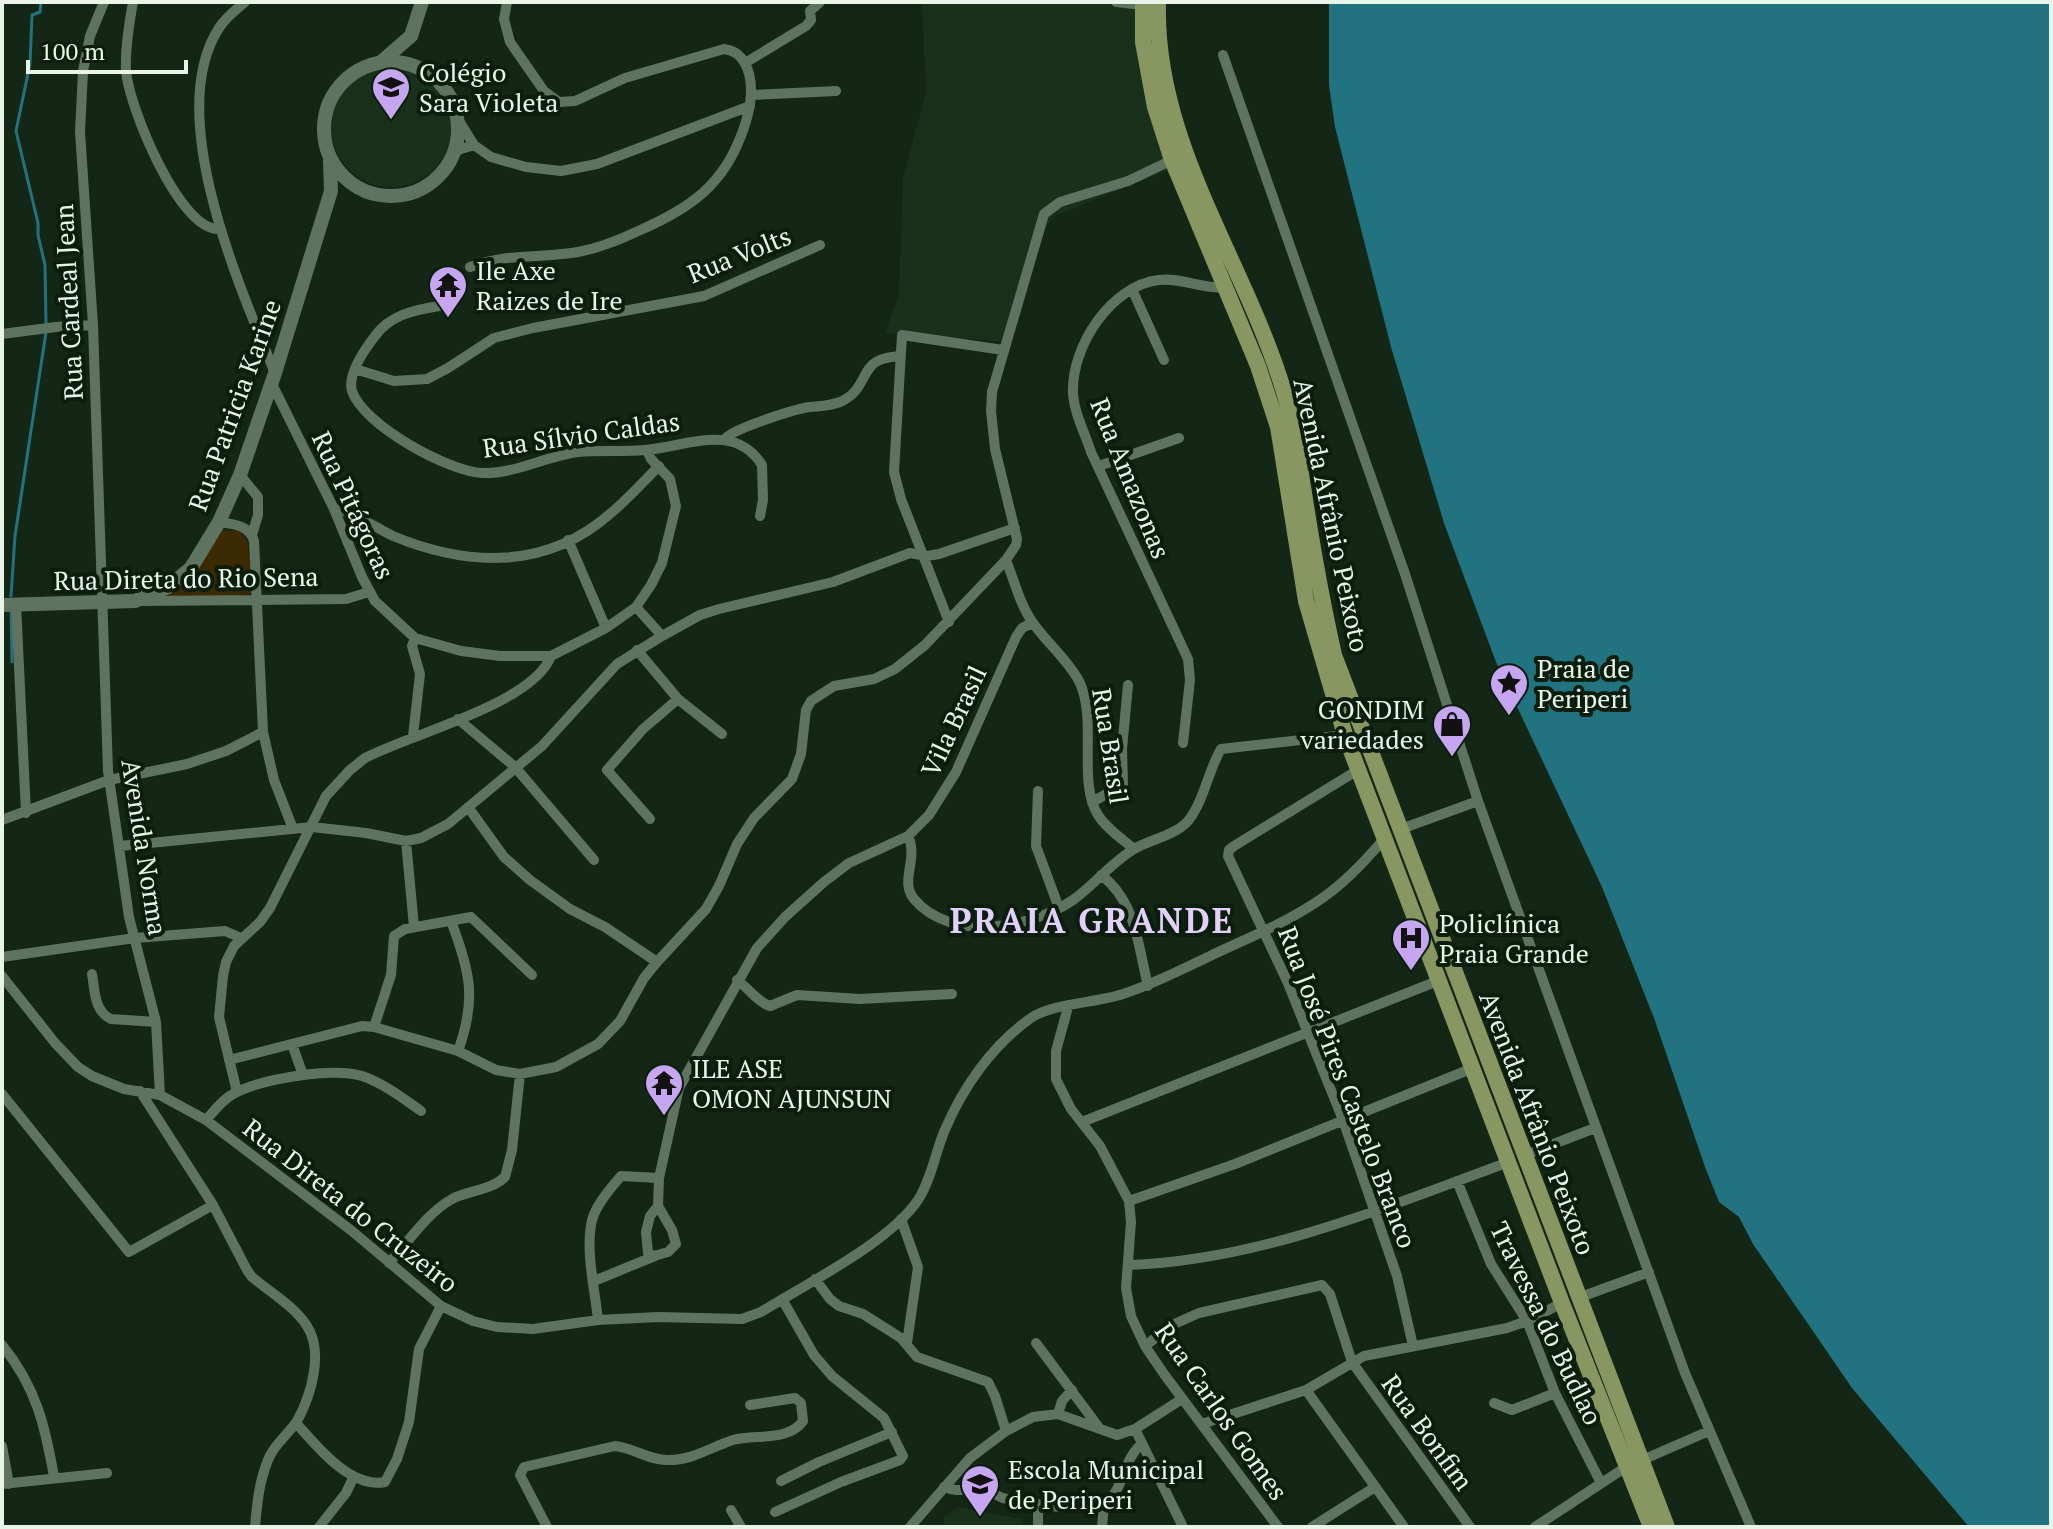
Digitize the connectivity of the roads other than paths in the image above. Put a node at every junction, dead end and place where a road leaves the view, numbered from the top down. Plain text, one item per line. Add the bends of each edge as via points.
1 (104, 2) edge
2 (133, 2) edge
3 (245, 2) edge
4 (422, 2) edge
5 (507, 2) edge
6 (820, 2) edge
7 (1116, 2) edge
8 (1148, 3) edge
9 (411, 36) junction
10 (1223, 55) dead end
11 (744, 61) junction
12 (381, 62) junction
13 (422, 68) junction
14 (836, 91) dead end
15 (750, 100) junction
16 (459, 121) junction
17 (474, 145) junction
18 (455, 151) junction
19 (330, 160) junction
20 (1172, 160) junction
21 (348, 181) junction
22 (331, 191) junction
23 (220, 229) junction
24 (820, 245) dead end
25 (470, 267) dead end
26 (1226, 287) junction
27 (1132, 289) junction
28 (439, 306) dead end
29 (93, 325) junction
30 (2, 334) edge
31 (1003, 350) junction
32 (900, 356) junction
33 (1164, 360) dead end
34 (355, 369) junction
35 (273, 378) junction
36 (1179, 438) dead end
37 (725, 439) junction
38 (647, 450) junction
39 (659, 466) junction
40 (1099, 466) junction
41 (240, 475) junction
42 (334, 509) junction
43 (760, 516) dead end
44 (219, 522) junction
45 (1015, 528) junction
46 (252, 535) junction
47 (568, 540) junction
48 (922, 554) junction
49 (1006, 560) junction
50 (369, 592) junction
51 (257, 600) junction
52 (135, 601) junction
53 (9, 604) edge
54 (103, 604) junction
55 (636, 607) junction
56 (949, 622) junction
57 (1032, 623) junction
58 (606, 628) junction
59 (662, 636) junction
60 (415, 638) junction
61 (637, 650) junction
62 (551, 656) junction
63 (1128, 685) dead end
64 (678, 699) junction
65 (458, 719) junction
66 (263, 732) junction
67 (722, 734) dead end
68 (1345, 735) junction
69 (413, 736) junction
70 (1183, 743) dead end
71 (515, 767) junction
72 (1358, 770) junction
73 (109, 780) junction
74 (1038, 791) dead end
75 (1478, 801) junction
76 (1092, 802) junction
77 (468, 807) junction
78 (26, 813) junction
79 (650, 819) dead end
80 (2, 820) edge
81 (312, 827) junction
82 (293, 829) junction
83 (1401, 829) junction
84 (908, 836) junction
85 (1385, 838) junction
86 (406, 841) junction
87 (120, 846) junction
88 (1134, 849) junction
89 (594, 860) dead end
90 (1101, 875) junction
91 (1059, 908) junction
92 (451, 921) junction
93 (414, 927) junction
94 (1265, 930) junction
95 (135, 938) junction
96 (241, 938) junction
97 (2, 957) edge
98 (657, 962) junction
99 (92, 974) dead end
100 (532, 975) dead end
101 (2, 976) edge
102 (737, 980) junction
103 (1440, 980) junction
104 (1148, 986) junction
105 (952, 994) dead end
106 (1068, 1007) junction
107 (156, 1022) junction
108 (374, 1027) junction
109 (1307, 1032) junction
110 (292, 1044) junction
111 (458, 1051) junction
112 (229, 1060) junction
113 (1473, 1068) junction
114 (520, 1074) junction
115 (303, 1075) junction
116 (140, 1091) junction
117 (237, 1092) junction
118 (2, 1094) edge
119 (160, 1095) junction
120 (421, 1111) dead end
121 (206, 1120) junction
122 (1343, 1120) junction
123 (1082, 1122) junction
124 (1595, 1128) junction
125 (1517, 1158) junction
126 (659, 1178) junction
127 (1457, 1181) junction
128 (1129, 1201) junction
129 (213, 1205) junction
130 (658, 1206) junction
131 (1375, 1210) junction
132 (901, 1219) junction
133 (657, 1255) junction
134 (389, 1263) junction
135 (1129, 1265) junction
136 (1649, 1272) junction
137 (815, 1279) junction
138 (594, 1281) junction
139 (782, 1299) junction
140 (1570, 1300) junction
141 (441, 1306) junction
142 (598, 1320) junction
143 (1527, 1321) junction
144 (907, 1343) junction
145 (1036, 1343) dead end
146 (2, 1345) edge
147 (1145, 1346) junction
148 (1413, 1346) junction
149 (1352, 1362) junction
150 (1072, 1390) junction
151 (1306, 1390) junction
152 (1555, 1393) junction
153 (1182, 1399) junction
154 (1494, 1403) dead end
155 (750, 1405) dead end
156 (1058, 1414) junction
157 (296, 1423) junction
158 (1202, 1424) junction
159 (1135, 1429) junction
160 (1102, 1430) junction
161 (1006, 1431) junction
162 (1709, 1431) junction
163 (892, 1432) junction
164 (1142, 1444) junction
165 (2, 1446) edge
166 (1633, 1464) junction
167 (107, 1473) dead end
168 (354, 1476) junction
169 (54, 1477) junction
170 (781, 1481) dead end
171 (1601, 1483) junction
172 (5, 1484) edge
173 (944, 1487) junction
174 (1375, 1487) junction
175 (1104, 1503) junction
176 (1038, 1504) junction
177 (731, 1510) dead end
178 (775, 1512) dead end
179 (255, 1527) edge
180 (319, 1527) edge
181 (547, 1527) edge
182 (741, 1527) edge
183 (910, 1527) edge
184 (1038, 1527) edge
185 (1102, 1527) edge
186 (1183, 1527) edge
187 (1278, 1527) edge
188 (1312, 1527) edge
189 (1404, 1527) edge
190 (1470, 1527) edge
191 (1535, 1527) edge
192 (1651, 1527) edge
193 (1667, 1527) edge
194 (1751, 1527) edge

1 - 29 street, Rua Cardeal Jean via 90,36 80,106
2 - 23 street via 126,71 130,97 152,151 189,212 206,228
3 - 23 street, Rua Pitágoras via 213,38 199,108
4 - 9 main road
5 - 11 street via 504,19 510,42 544,91 559,102 575,101 614,82 717,50 733,51
6 - 11 street via 810,11 806,26
7 - 8 street
8 - 20 main road, Avenida Afrânio Peixoto via 1146,63
8 - 83 main road, Avenida Afrânio Peixoto via 1175,123 1276,366 1293,426 1334,655
9 - 12 main road
9 - 13 main road
10 - 75 street via 1405,574
11 - 15 street
12 - 13 main road
12 - 19 main road via 361,68 331,98 324,118
13 - 16 main road via 453,100
14 - 15 street
15 - 17 street via 579,169 526,167 491,157
15 - 25 street via 740,138 722,174 685,209 592,249 502,257
16 - 17 street
16 - 18 main road
17 - 18 street
18 - 21 main road via 442,174 413,193 379,196
19 - 21 main road
19 - 22 main road, Rua Patricia Karine
20 - 26 main road, Avenida Afrânio Peixoto
20 - 31 street via 1048,209
21 - 22 main road
22 - 35 main road, Rua Patricia Karine
23 - 35 street, Rua Pitágoras
24 - 34 street, Rua Volts via 704,296 494,338 427,379 394,381
26 - 27 street via 1160,280
26 - 68 main road, Avenida Afrânio Peixoto via 1278,427 1306,601
27 - 33 street
27 - 40 street, Rua Amazonas via 1090,333 1074,378 1074,401
28 - 34 street via 406,312 385,326
29 - 30 street
29 - 54 street, Rua Cardeal Jean
31 - 32 street, Rua Sílvio Caldas via 902,335
31 - 45 street via 992,392 992,430
32 - 37 street, Rua Sílvio Caldas via 871,365 862,385 843,401 739,428
32 - 48 street via 894,472
34 - 38 street, Rua Sílvio Caldas via 352,392 371,416 459,468 493,472 577,453
35 - 41 main road, Rua Patricia Karine
35 - 42 street, Rua Pitágoras
36 - 40 street
37 - 38 street, Rua Sílvio Caldas
37 - 43 street via 762,465
38 - 39 street, Rua Pitágoras
39 - 47 street via 612,513
39 - 55 street, Rua Pitágoras via 670,479 676,506 662,563
40 - 70 street, Rua Amazonas via 1188,659
41 - 44 main road, Rua Patricia Karine
41 - 46 street via 258,497
42 - 47 street via 445,555 509,558
42 - 50 street, Rua Pitágoras
44 - 46 street
44 - 52 main road, Rua Patricia Karine via 181,578
45 - 48 street via 939,554
45 - 49 street via 1017,542
46 - 51 street
47 - 58 street
48 - 56 street
48 - 59 street via 719,609
49 - 56 street
49 - 57 street, Rua Brasil
50 - 51 street, Rua Direta do Rio Sena via 346,599
50 - 60 street, Rua Pitágoras
51 - 52 street, Rua Direta do Rio Sena
51 - 66 street
52 - 54 main road, Rua Direta do Rio Sena
53 - 54 main road, Rua Direta do Rio Sena
53 - 78 street
54 - 73 street, Avenida Norma
55 - 58 street, Rua Pitágoras
55 - 59 street
56 - 98 street via 895,669 834,686 811,701 792,779 745,831 706,909
57 - 76 street, Rua Brasil via 1070,667 1086,702
57 - 84 street, Vila Brasil via 1016,637 956,772 929,815
58 - 62 street, Rua Pitágoras
59 - 61 street
60 - 62 street, Rua Pitágoras via 471,652
60 - 69 street via 412,646 420,674
61 - 64 street
61 - 71 street
62 - 65 street via 529,682
63 - 76 street via 1123,785
64 - 67 street
64 - 79 street via 607,770
65 - 69 street
65 - 71 street
66 - 73 street via 187,764
66 - 82 street
68 - 72 main road, Avenida Afrânio Peixoto
68 - 88 street via 1221,749 1186,823
69 - 81 street via 350,770 326,796
71 - 77 street
71 - 89 street
72 - 85 main road, Avenida Afrânio Peixoto
72 - 94 street, Rua José Pires Castelo Branco via 1229,850 1229,861
73 - 78 street
73 - 87 street, Avenida Norma
74 - 91 street via 1036,846
75 - 83 street
75 - 124 street
76 - 88 street, Rua Brasil via 1101,819
77 - 86 street via 435,832
77 - 98 street via 504,857 530,880
78 - 80 street
81 - 82 street
81 - 86 street
81 - 96 street via 270,908
82 - 87 street
83 - 125 main road, Avenida Afrânio Peixoto
84 - 91 street via 913,856 909,892 942,918 994,927
84 - 102 street via 849,863 824,882 769,934
85 - 94 street, Rua Direta do Cruzeiro via 1315,903
85 - 103 main road, Avenida Afrânio Peixoto
86 - 93 street
87 - 95 street, Avenida Norma
88 - 90 street
90 - 91 street
90 - 104 street via 1125,900
92 - 93 street
92 - 100 street via 474,918
92 - 111 street via 469,975 469,1009
93 - 108 street via 397,933 391,975
94 - 104 street, Rua Direta do Cruzeiro
94 - 109 street, Rua José Pires Castelo Branco
95 - 96 street via 225,931
95 - 97 street
95 - 107 street, Avenida Norma
96 - 112 street via 226,962 220,997 220,1026
98 - 114 street via 620,1021 598,1044 556,1067
99 - 107 street via 105,1016
101 - 116 street, Rua Direta do Cruzeiro via 78,1067 107,1083
102 - 105 street via 770,1006 797,995 860,999
102 - 126 street via 679,1088
103 - 109 street
103 - 113 main road, Avenida Afrânio Peixoto
104 - 106 street, Rua Direta do Cruzeiro
106 - 123 street, Rua Carlos Gomes via 1056,1051 1056,1079
106 - 132 street, Rua Direta do Cruzeiro via 1030,1019 975,1074 943,1133 925,1187
107 - 119 street, Avenida Norma
108 - 110 street via 353,1026
108 - 111 street
109 - 122 street, Rua José Pires Castelo Branco
109 - 123 street
110 - 112 street
110 - 115 street
111 - 114 street via 496,1070
112 - 117 street
113 - 122 street
113 - 125 main road, Avenida Afrânio Peixoto
114 - 134 street via 505,1177 441,1206
115 - 117 street
115 - 120 street via 364,1077
116 - 119 street, Rua Direta do Cruzeiro
116 - 129 street
117 - 121 street
118 - 129 street via 129,1252
119 - 121 street, Rua Direta do Cruzeiro
121 - 134 street, Rua Direta do Cruzeiro
122 - 128 street
122 - 131 street, Rua José Pires Castelo Branco
123 - 128 street, Rua Carlos Gomes
124 - 125 street
124 - 136 street
125 - 127 street
125 - 140 main road, Avenida Afrânio Peixoto
126 - 130 street
126 - 138 street via 623,1175 598,1207 591,1223
127 - 131 street
127 - 143 street, Travessa do Budlao via 1491,1264
128 - 135 street, Rua Carlos Gomes
129 - 157 street via 252,1277 294,1311 312,1335 312,1381
130 - 133 street via 646,1232 648,1253
130 - 133 street via 676,1241 671,1251
131 - 135 street via 1212,1258
131 - 148 street, Rua José Pires Castelo Branco
132 - 137 street, Rua Direta do Cruzeiro
132 - 144 street via 918,1267
133 - 138 street
134 - 141 street, Rua Direta do Cruzeiro
135 - 147 street, Rua Carlos Gomes via 1127,1302
136 - 140 street
136 - 162 street
137 - 139 street, Rua Direta do Cruzeiro
137 - 144 street via 839,1306 863,1314
138 - 142 street
139 - 142 street, Rua Direta do Cruzeiro via 742,1319
139 - 163 street via 814,1355 884,1418
140 - 143 street
140 - 166 main road, Avenida Afrânio Peixoto
141 - 142 street, Rua Direta do Cruzeiro via 473,1321 507,1328
141 - 168 street via 419,1349 409,1422 389,1477 378,1483
143 - 148 street
143 - 152 street, Travessa do Budlao
144 - 161 street via 917,1357 988,1382
145 - 150 street
146 - 169 street via 33,1392 46,1427
147 - 149 street, Rua Bonfim via 1186,1317 1322,1285 1330,1294
147 - 153 street, Rua Carlos Gomes
148 - 149 street
149 - 151 street
149 - 190 street, Rua Bonfim
150 - 156 street
150 - 160 street
151 - 158 street
151 - 174 street
152 - 154 street via 1512,1410
152 - 171 street, Travessa do Budlao
153 - 158 street, Rua Carlos Gomes
153 - 159 street
155 - 181 street via 795,1398 801,1403 803,1421 790,1431 737,1439 689,1458 657,1460 615,1446 524,1467 523,1483
156 - 160 street
156 - 161 street via 1033,1417
157 - 168 street
157 - 179 street via 267,1461
158 - 187 street, Rua Carlos Gomes
159 - 160 street via 1117,1435
159 - 164 street
161 - 173 street via 970,1458
162 - 166 street
162 - 194 street
163 - 170 street
163 - 178 street via 902,1459
164 - 175 street
164 - 186 street
165 - 172 street
166 - 171 street
166 - 192 main road, Avenida Afrânio Peixoto
166 - 193 main road, Avenida Afrânio Peixoto
167 - 169 street
168 - 180 street
169 - 172 street
171 - 191 street
173 - 176 street via 960,1492 984,1489
173 - 183 street
174 - 188 street
174 - 189 street
175 - 176 street
175 - 185 street
176 - 184 street
177 - 182 street

